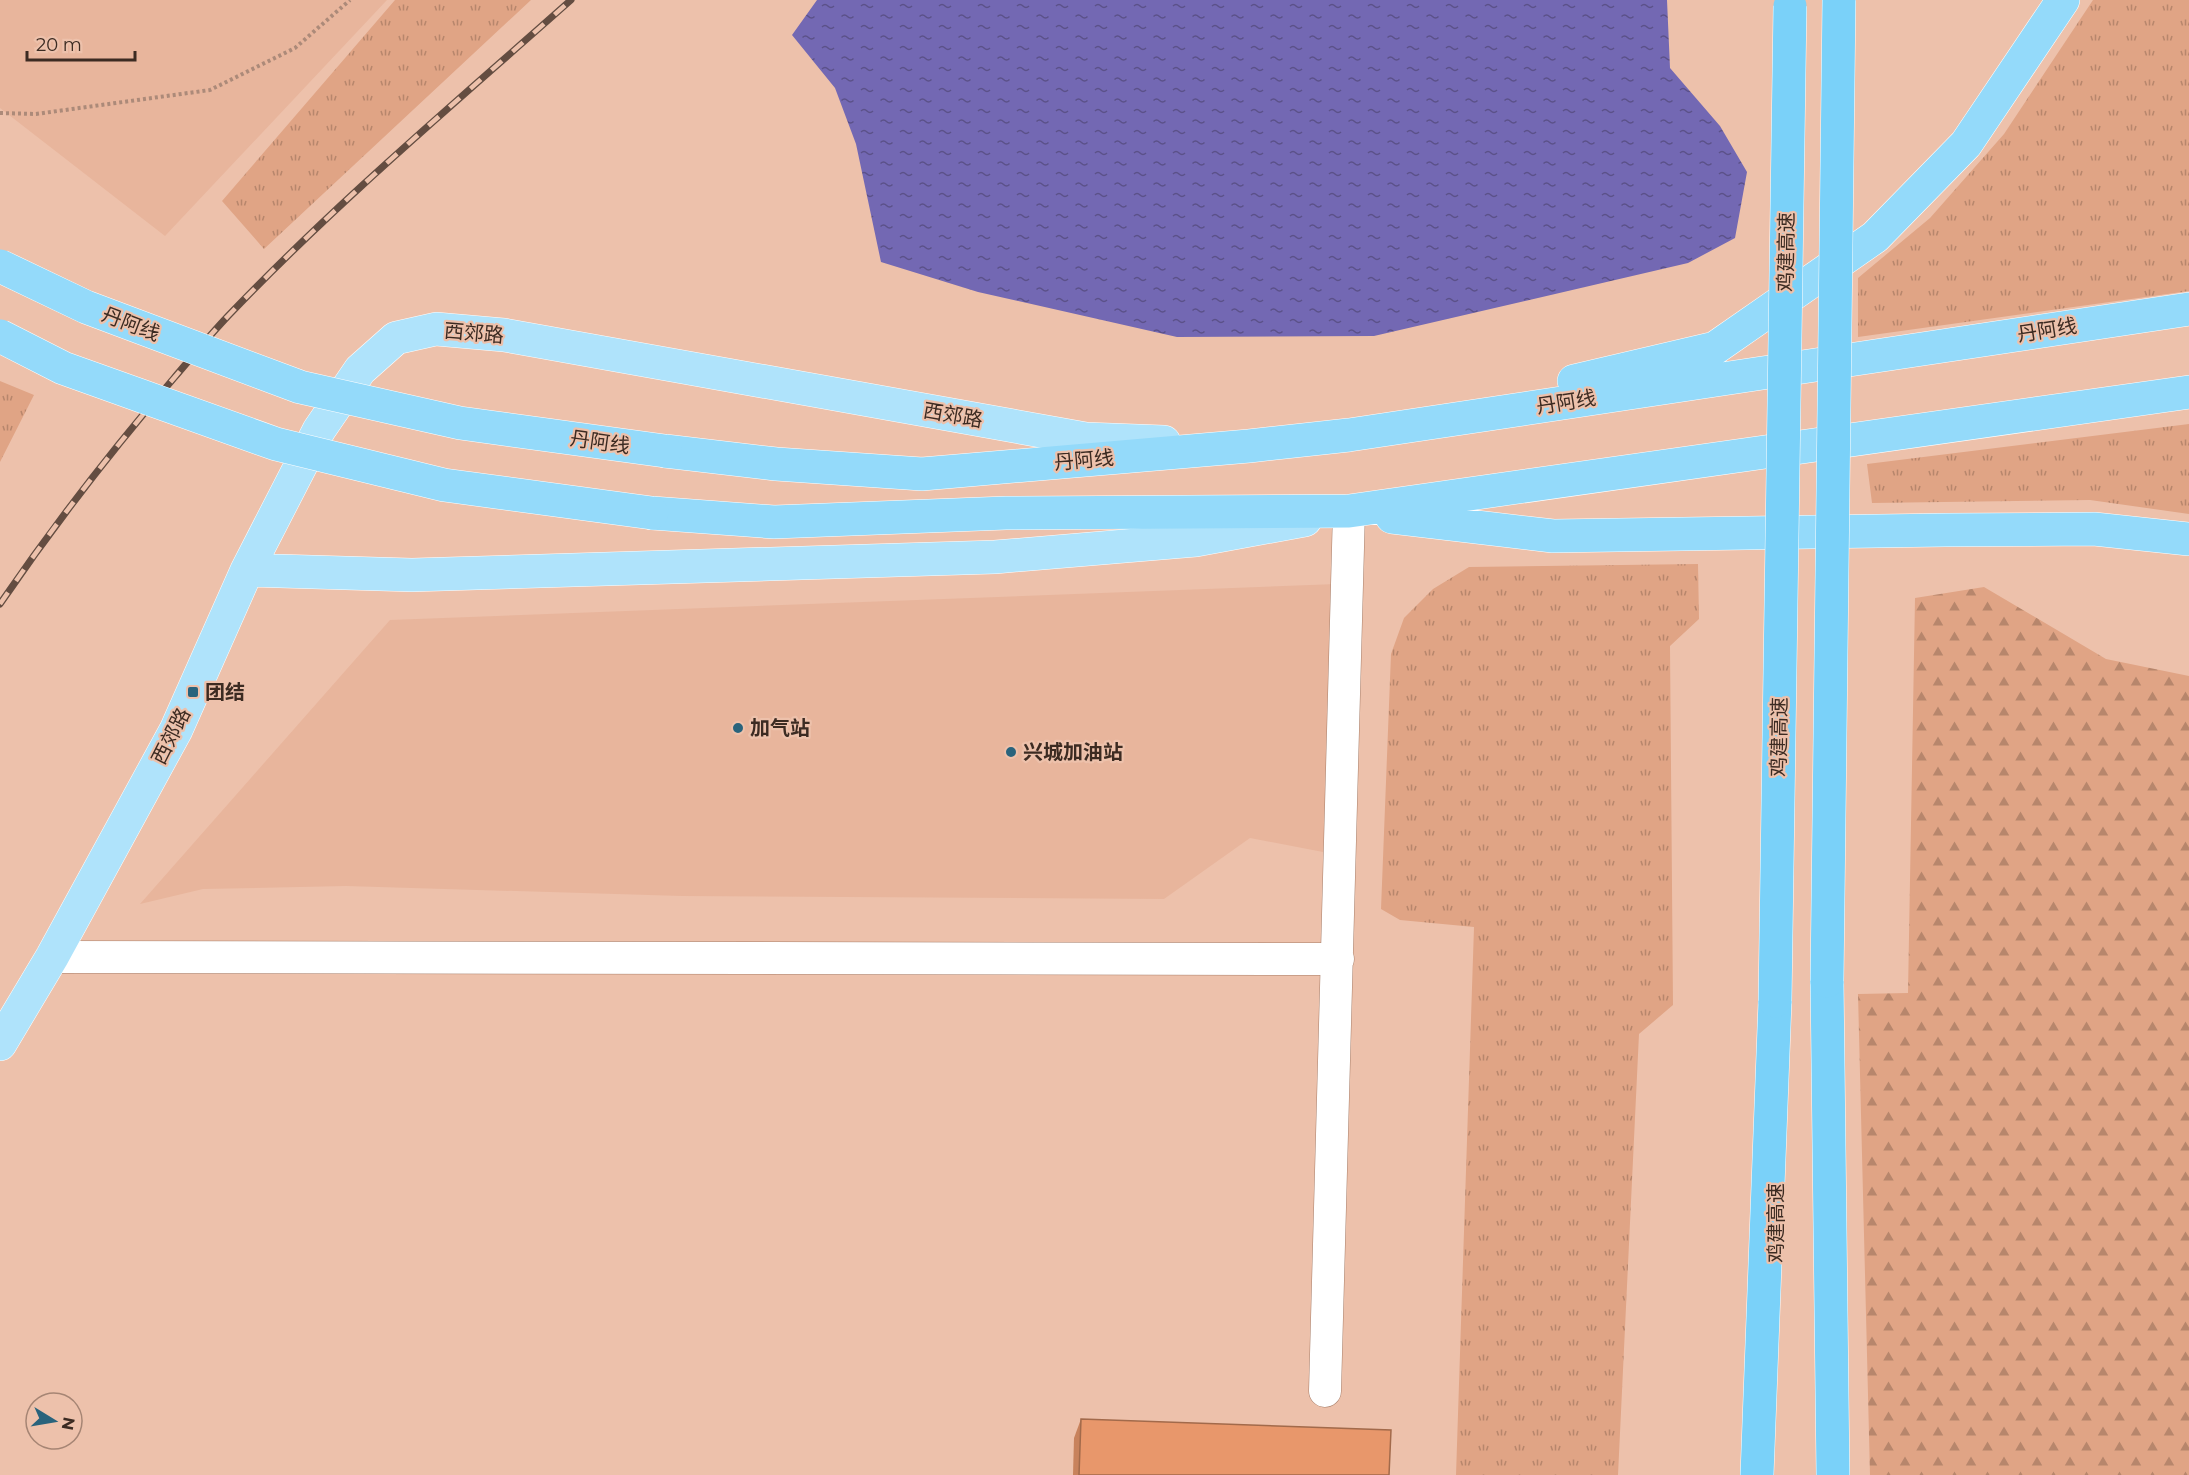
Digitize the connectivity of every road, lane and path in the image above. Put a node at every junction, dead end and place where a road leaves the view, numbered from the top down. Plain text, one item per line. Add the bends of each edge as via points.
1 (350, 0) edge
2 (1839, 0) edge
3 (2063, 0) edge
4 (1790, 3) edge
5 (0, 113) edge
6 (0, 266) edge
7 (2189, 309) edge
8 (0, 336) edge
9 (2189, 392) edge
10 (1349, 435) junction
11 (1249, 446) junction
12 (1349, 511) junction
13 (2189, 539) edge
14 (248, 570) junction
15 (52, 957) junction
16 (1338, 959) junction
17 (1775, 1001) junction
18 (0, 1044) edge
19 (1325, 1391) dead end
20 (1757, 1475) edge
21 (1777, 1475) edge
22 (1833, 1475) edge

1 - 5 path via 295,48 210,90 36,114
2 - 22 highway, bridge via 1827,981
3 - 10 highway via 1966,144 1875,237 1715,348
4 - 17 highway, 鸡建高速, bridge
6 - 11 highway, 丹阿线, bridge via 86,307 300,387 460,423 776,464 922,474
7 - 10 highway, 丹阿线
8 - 12 highway, bridge via 63,368 276,444 444,485 652,513 774,522 1006,513
9 - 12 highway
10 - 11 highway, 丹阿线
11 - 14 main road, 西郊路 via 1086,439 504,335 436,329 396,339 360,370 319,430
12 - 13 highway via 1553,536 2094,530
12 - 14 main road via 1196,540 995,557 412,575
12 - 16 street
14 - 15 main road, 西郊路 via 176,730
15 - 16 street
15 - 18 main road, 西郊路
16 - 19 street
17 - 20 highway
17 - 21 highway, 鸡建高速

